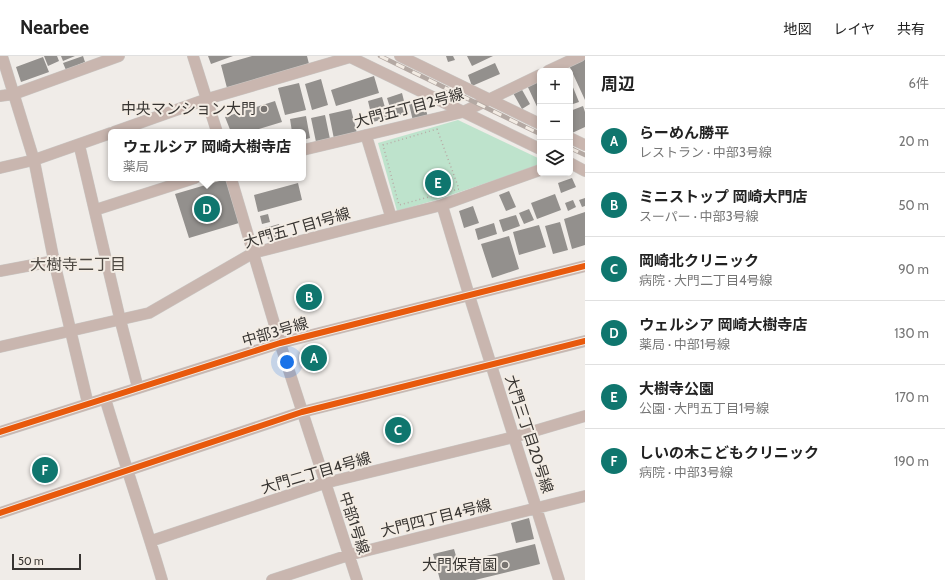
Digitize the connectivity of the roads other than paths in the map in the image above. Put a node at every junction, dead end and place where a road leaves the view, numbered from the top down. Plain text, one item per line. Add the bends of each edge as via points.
1 (2, 56) edge
2 (119, 56) edge
3 (193, 56) edge
4 (351, 56) edge
5 (400, 56) edge
6 (580, 56) edge
7 (554, 68) edge
8 (537, 76) edge
9 (14, 94) junction
10 (0, 96) edge
11 (207, 99) junction
12 (488, 99) junction
13 (463, 112) junction
14 (537, 123) edge
15 (121, 129) edge
16 (216, 129) edge
17 (108, 133) edge
18 (366, 135) junction
19 (573, 139) edge
20 (79, 144) junction
21 (585, 145) edge
22 (537, 148) edge
23 (306, 149) edge
24 (34, 160) junction
25 (573, 164) edge
26 (0, 168) edge
27 (585, 170) edge
28 (537, 171) edge
29 (186, 181) edge
30 (232, 181) edge
31 (442, 204) junction
32 (95, 210) junction
33 (391, 217) junction
34 (253, 253) junction
35 (54, 261) junction
36 (585, 266) edge
37 (0, 271) edge
38 (468, 295) junction
39 (120, 319) junction
40 (70, 332) junction
41 (585, 341) edge
42 (280, 343) junction
43 (0, 347) edge
44 (491, 365) junction
45 (138, 388) junction
46 (105, 398) junction
47 (88, 404) junction
48 (302, 412) junction
49 (585, 416) edge
50 (0, 432) edge
51 (514, 437) junction
52 (127, 470) junction
53 (325, 483) junction
54 (585, 496) edge
55 (537, 508) junction
56 (0, 512) edge
57 (151, 541) junction
58 (349, 555) junction
59 (162, 580) edge
60 (272, 580) edge
61 (357, 580) edge
62 (559, 580) edge

1 - 9 street
2 - 9 street
3 - 11 street
4 - 11 street
4 - 13 street
5 - 12 street
6 - 7 street
8 - 12 street, 大門五丁目2号線
9 - 10 street
9 - 24 street
11 - 15 street
11 - 16 street
12 - 13 street, 大門五丁目2号線
12 - 14 street
13 - 18 street, 大門五丁目2号線
13 - 22 street
17 - 20 street
18 - 23 street, 大門五丁目2号線
18 - 33 street
19 - 21 street
20 - 24 street
20 - 32 street
24 - 26 street
24 - 35 street
25 - 27 street
28 - 31 street, 大門五丁目1号線
29 - 32 street
30 - 34 street, 中部1号線
31 - 33 street, 大門五丁目1号線
31 - 38 street, 大門三丁目20号線
32 - 39 street
33 - 34 street, 大門五丁目1号線
34 - 39 street, 大門五丁目1号線 via 149,313
34 - 42 street, 中部1号線
35 - 37 street
35 - 40 street
36 - 38 street, 中部3号線
38 - 42 street, 中部3号線
38 - 44 street, 大門三丁目20号線
39 - 40 street, 大門五丁目1号線
39 - 45 street
40 - 43 street, 大門五丁目1号線
40 - 47 street
41 - 44 street
42 - 45 street, 中部3号線
42 - 48 street, 中部1号線
44 - 48 street
44 - 51 street, 大門三丁目20号線
45 - 46 street, 中部3号線
46 - 47 street, 中部3号線
46 - 52 street
47 - 50 street, 中部3号線
48 - 52 street
48 - 53 street, 中部1号線
49 - 51 street, 大門二丁目4号線
51 - 53 street, 大門二丁目4号線
51 - 55 street, 大門三丁目20号線
52 - 56 street
52 - 57 street
53 - 57 street, 大門二丁目4号線
53 - 58 street, 中部1号線
54 - 55 street, 大門四丁目4号線
55 - 58 street, 大門四丁目4号線
55 - 62 street, 大門三丁目20号線
57 - 59 street
58 - 60 street, 大門四丁目4号線
58 - 61 street, 中部1号線

